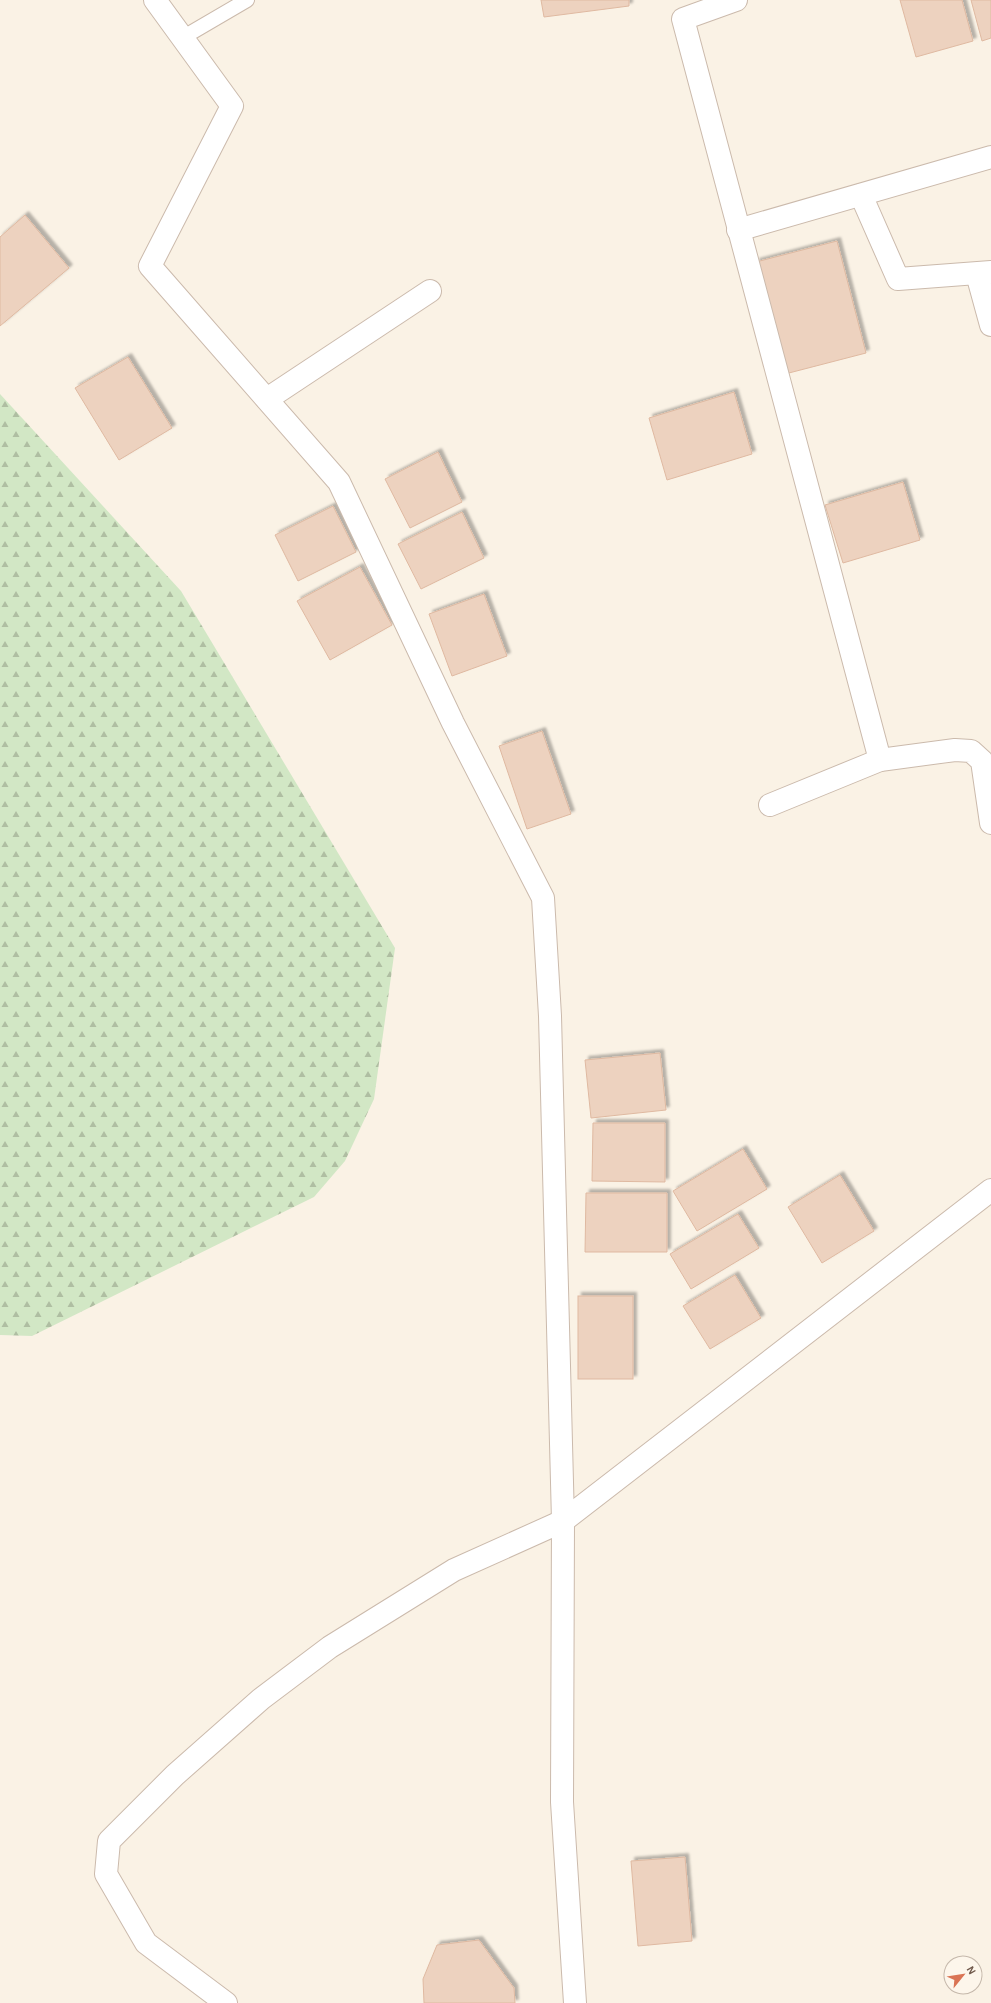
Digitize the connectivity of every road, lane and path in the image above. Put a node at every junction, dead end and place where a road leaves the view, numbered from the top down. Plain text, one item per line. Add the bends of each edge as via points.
1 (155, 0) edge
2 (247, 0) edge
3 (736, 0) edge
4 (182, 38) junction
5 (991, 157) edge
6 (861, 195) junction
7 (738, 230) junction
8 (984, 273) edge
9 (430, 291) dead end
10 (991, 325) edge
11 (267, 400) junction
12 (880, 760) junction
13 (988, 777) edge
14 (770, 805) dead end
15 (991, 823) edge
16 (991, 1190) edge
17 (562, 1521) junction
18 (226, 2003) edge
19 (575, 2003) edge

1 - 4 street
2 - 4 lane
3 - 7 street via 684,20
4 - 11 street via 232,106 150,266
5 - 6 street
6 - 7 street
6 - 8 street via 898,279
7 - 12 street
8 - 10 street
9 - 11 street
11 - 17 street via 339,482 453,723 543,898 550,1016
12 - 13 street via 955,750 971,751 982,761
12 - 14 street
13 - 15 street
16 - 17 street
17 - 18 street via 454,1570 330,1646 249,1709 175,1775 109,1841 106,1874 146,1943
17 - 19 street via 562,1802

